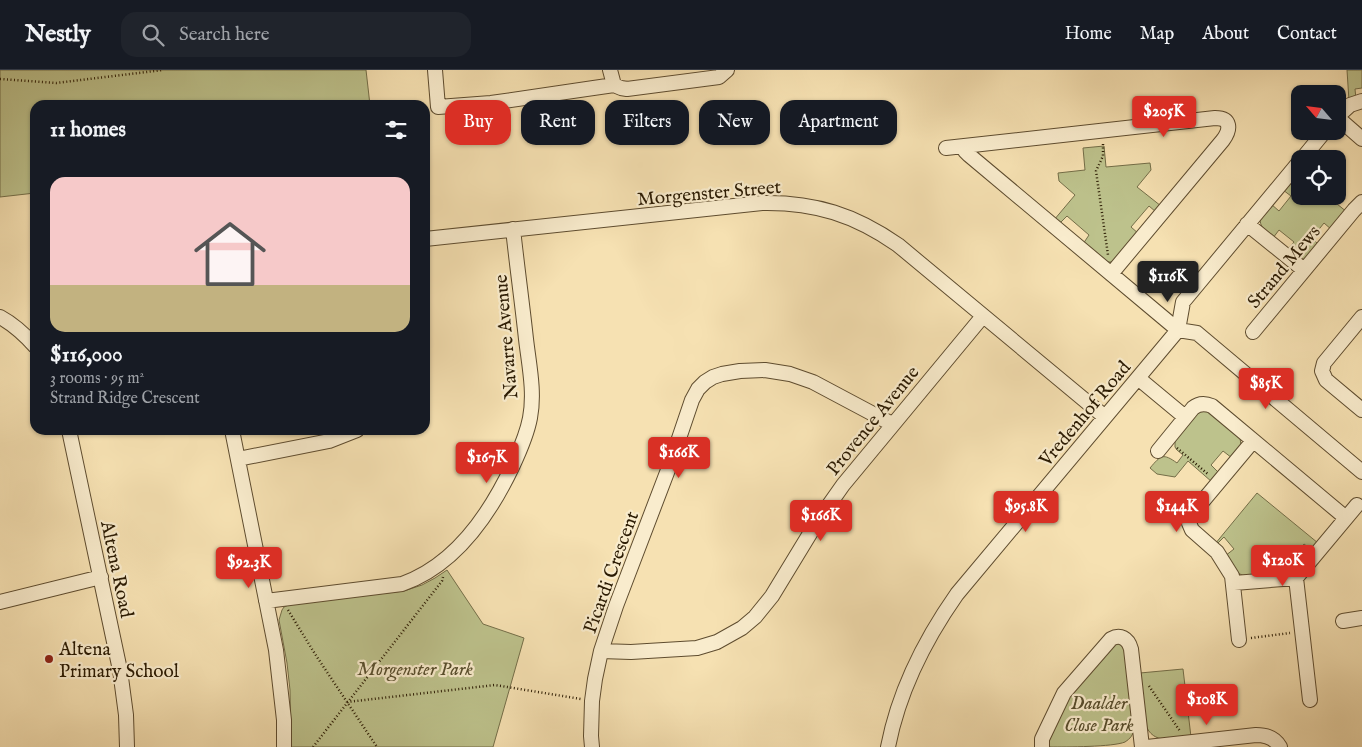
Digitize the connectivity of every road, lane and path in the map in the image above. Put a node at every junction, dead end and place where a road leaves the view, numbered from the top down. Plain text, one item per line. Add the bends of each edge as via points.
1 (163, 70) edge
2 (435, 70) edge
3 (610, 70) edge
4 (726, 70) edge
5 (0, 79) edge
6 (614, 85) junction
7 (1362, 101) edge
8 (1346, 109) edge
9 (1346, 124) edge
10 (1098, 131) junction
11 (1362, 139) edge
12 (1318, 140) edge
13 (964, 146) junction
14 (946, 148) dead end
15 (1309, 150) edge
16 (1291, 172) edge
17 (1362, 202) edge
18 (1247, 224) junction
19 (513, 229) junction
20 (430, 238) edge
21 (1304, 270) junction
22 (1111, 274) junction
23 (983, 316) junction
24 (0, 317) edge
25 (1362, 317) edge
26 (1178, 330) junction
27 (1253, 332) dead end
28 (30, 337) edge
29 (1138, 378) junction
30 (1362, 410) edge
31 (1105, 417) junction
32 (1185, 418) junction
33 (892, 424) junction
34 (70, 435) edge
35 (233, 435) edge
36 (344, 435) edge
37 (1168, 439) junction
38 (1253, 440) junction
39 (1158, 451) dead end
40 (238, 459) junction
41 (1362, 472) edge
42 (1218, 482) junction
43 (1357, 505) dead end
44 (1346, 518) junction
45 (446, 558) junction
46 (101, 577) junction
47 (1296, 578) junction
48 (1234, 583) junction
49 (286, 598) junction
50 (266, 601) junction
51 (0, 602) edge
52 (1362, 618) edge
53 (1343, 620) dead end
54 (1302, 631) junction
55 (1239, 640) joint
56 (601, 651) junction
57 (1134, 674) junction
58 (1060, 700) junction
59 (1310, 700) dead end
60 (592, 701) junction
61 (1137, 701) junction
62 (348, 702) junction
63 (1186, 743) junction
64 (127, 747) edge
65 (284, 747) edge
66 (313, 747) edge
67 (378, 747) edge
68 (592, 747) edge
69 (888, 747) edge
70 (1042, 747) edge
71 (1142, 747) edge
72 (1148, 747) edge
73 (1280, 747) edge

1 - 5 path via 56,83
2 - 6 street via 438,107 492,103
3 - 6 street
4 - 6 street via 719,77 691,81 627,89
7 - 8 street
9 - 11 street
10 - 13 street
10 - 22 path via 1103,141 1103,156 1096,171
10 - 22 street via 1218,118 1229,126 1223,140
12 - 15 street
13 - 14 street
13 - 22 street via 969,155
16 - 18 street
17 - 21 street, Strand Mews
18 - 21 street
18 - 26 street via 1183,302
19 - 20 street, Morgenster Street
19 - 23 street, Morgenster Street via 762,203 814,207 850,217 883,234
19 - 45 street, Navarre Avenue via 532,389 530,419 520,449 487,514
21 - 27 street, Strand Mews
22 - 26 street
23 - 31 street, Morgenster Street
23 - 33 street, Provence Avenue
24 - 28 street
25 - 30 street via 1324,363 1322,371 1326,380
26 - 29 street, Vredenhof Road
26 - 41 street via 1197,333
29 - 31 street, Vredenhof Road
29 - 32 street
31 - 69 street, Vredenhof Road via 942,616 919,654 905,687
32 - 37 street
32 - 38 street via 1196,405 1208,404
33 - 56 street, Provence Avenue via 817,522 772,596 742,628 698,648
33 - 56 street, Picardi Crescent via 812,382 790,374 740,371 704,382 692,400
34 - 46 street, Altena Road
35 - 40 street
36 - 40 street
37 - 39 street
37 - 42 path
38 - 42 street
38 - 44 street
40 - 50 street
42 - 48 street via 1192,514 1189,523 1192,530 1217,552
43 - 44 street
44 - 47 street
45 - 49 street, Navarre Avenue via 430,572 402,584
45 - 62 path via 442,581
46 - 51 street
46 - 64 street, Altena Road via 125,701
47 - 48 street
47 - 54 street
48 - 55 street
49 - 50 street, Navarre Avenue
49 - 62 path via 287,608
50 - 65 street via 276,650
52 - 53 street
54 - 55 path
54 - 59 street
56 - 60 street, Picardi Crescent
57 - 58 street via 1130,644 1122,637 1114,637
57 - 61 street
57 - 63 path via 1150,688
58 - 61 path
58 - 70 street via 1042,739
60 - 62 path via 495,684
60 - 68 street, Picardi Crescent
61 - 71 street
62 - 66 path
62 - 67 path
63 - 72 street
63 - 73 street via 1256,735 1274,740

